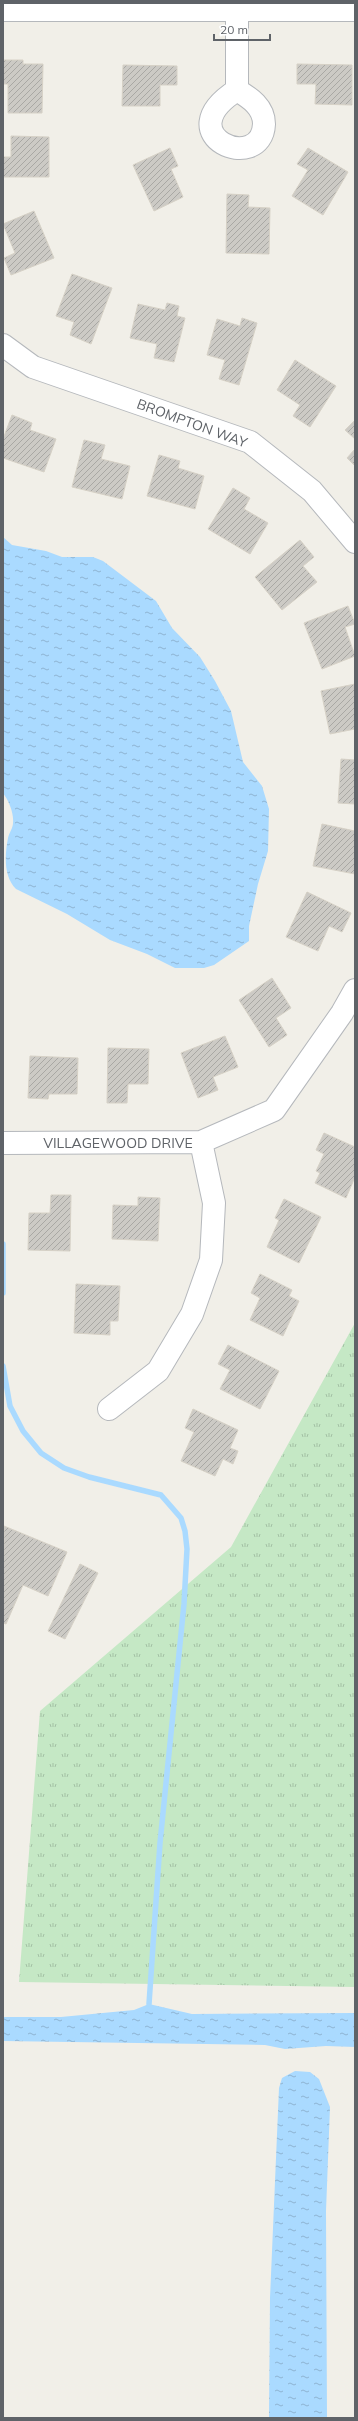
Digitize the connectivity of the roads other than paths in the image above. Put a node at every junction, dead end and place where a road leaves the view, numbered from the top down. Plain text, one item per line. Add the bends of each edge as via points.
1 (3, 10) edge
2 (237, 10) junction
3 (355, 10) edge
4 (237, 90) dead end
5 (3, 345) edge
6 (355, 542) edge
7 (355, 990) edge
8 (201, 1142) junction
9 (3, 1143) edge
10 (109, 1409) dead end

1 - 2 street
2 - 3 street
2 - 4 street
5 - 6 street, BROMPTON WAY via 33,367 250,442 312,491
7 - 8 street, VILLAGEWOOD DRIVE via 342,1013 274,1110
8 - 9 street, VILLAGEWOOD DRIVE
8 - 10 street via 214,1203 211,1260 192,1314 158,1371

